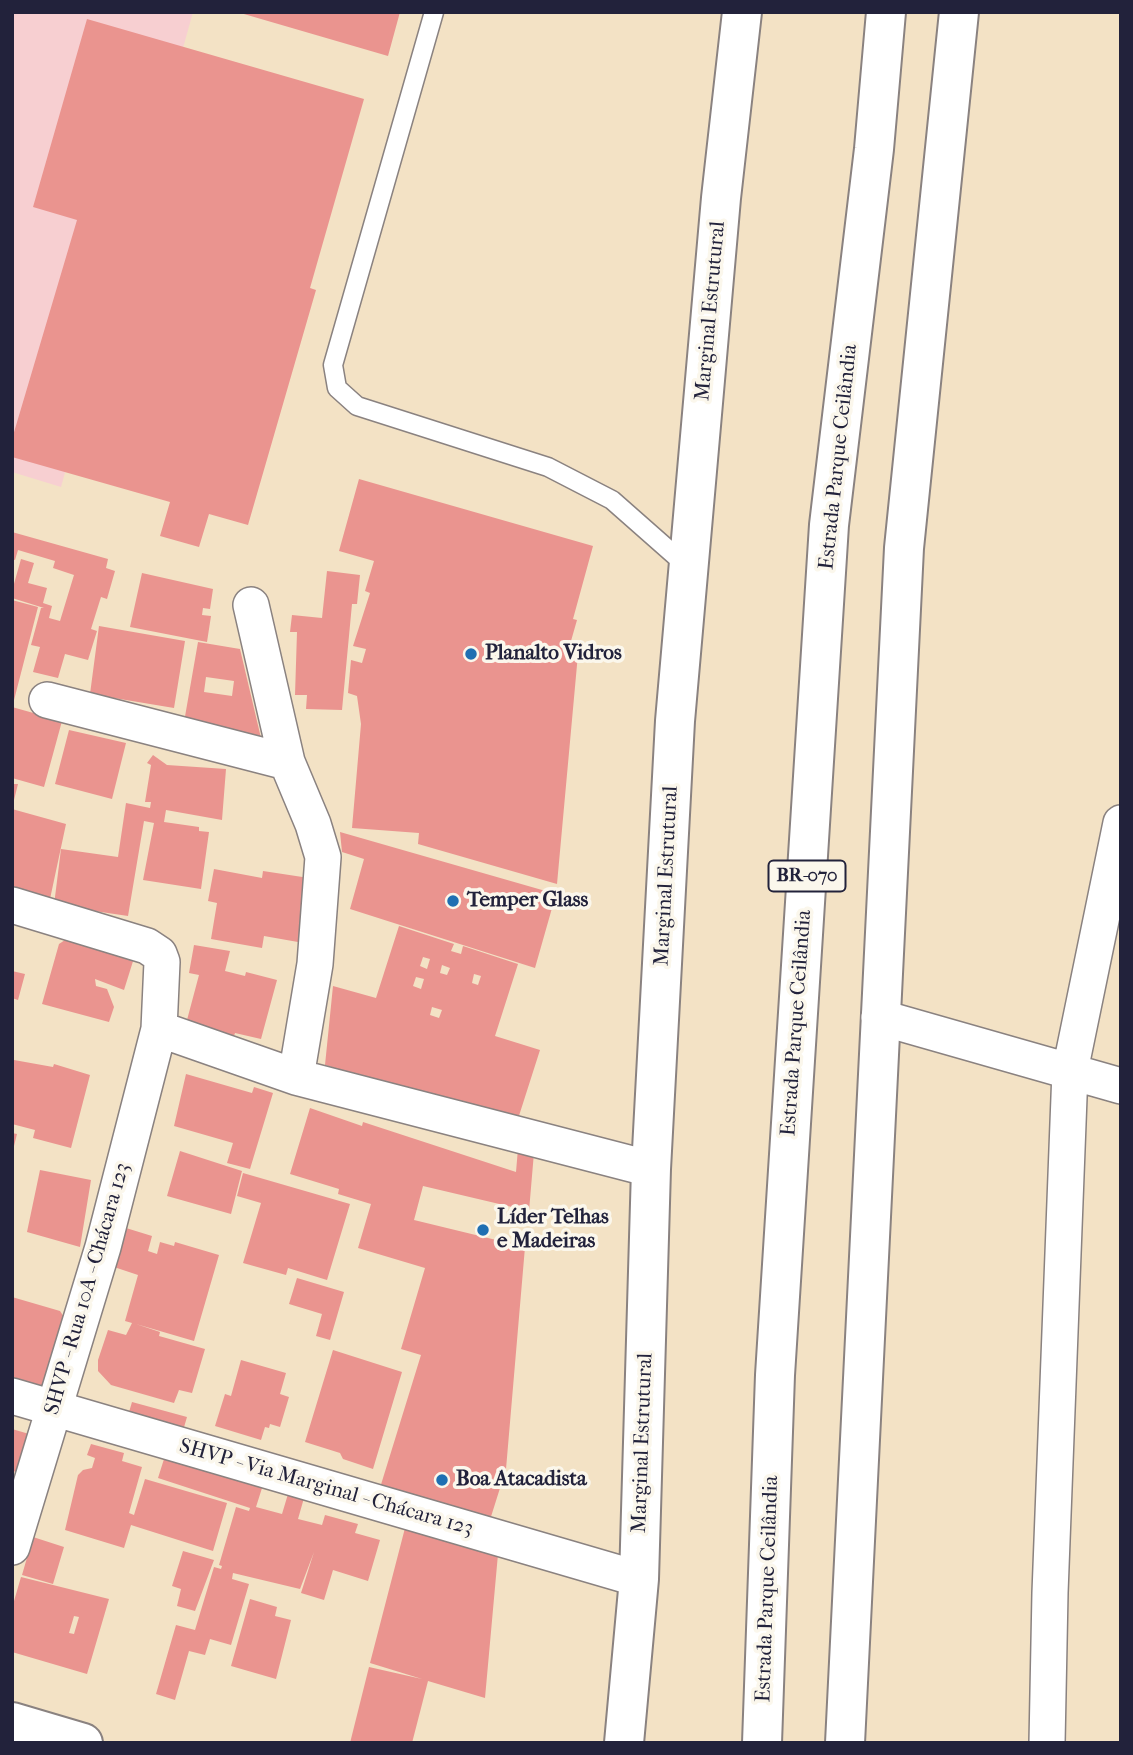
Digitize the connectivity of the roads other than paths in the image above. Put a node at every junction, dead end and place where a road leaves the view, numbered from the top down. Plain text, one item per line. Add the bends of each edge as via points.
1 (434, 12) edge
2 (742, 12) edge
3 (886, 12) edge
4 (959, 12) edge
5 (689, 568) junction
6 (251, 605) dead end
7 (47, 700) dead end
8 (287, 762) junction
9 (1121, 823) edge
10 (12, 905) edge
11 (879, 1017) junction
12 (159, 1029) junction
13 (1070, 1072) junction
14 (296, 1077) junction
15 (1121, 1086) edge
16 (650, 1168) junction
17 (12, 1396) edge
18 (54, 1410) junction
19 (12, 1547) edge
20 (639, 1579) junction
21 (12, 1722) edge
22 (83, 1743) edge
23 (624, 1743) edge
24 (762, 1743) edge
25 (845, 1743) edge
26 (1047, 1743) edge

1 - 5 lane via 333,365 337,388 357,406 548,467 600,493
2 - 5 main road, Marginal Estrutural
3 - 24 main road, Estrada Parque Ceilândia / BR-070 via 829,525 775,1375
4 - 11 main road via 904,548
5 - 16 main road, Marginal Estrutural via 674,735
6 - 8 street
7 - 8 street
8 - 14 street via 323,857 315,964
9 - 13 street
10 - 12 street, SHVP - Rua 10A - Chácara 123 via 147,946 159,954
11 - 13 street
11 - 25 main road
12 - 14 street
12 - 18 street, SHVP - Rua 10A - Chácara 123 via 103,1247
13 - 15 street
13 - 26 street
14 - 16 street
16 - 20 main road, Marginal Estrutural
17 - 18 street, SHVP - Via Marginal - Chácara 123
18 - 19 street, SHVP - Rua 10A - Chácara 123
18 - 20 street, SHVP - Via Marginal - Chácara 123
20 - 23 main road, Marginal Estrutural
21 - 22 main road

